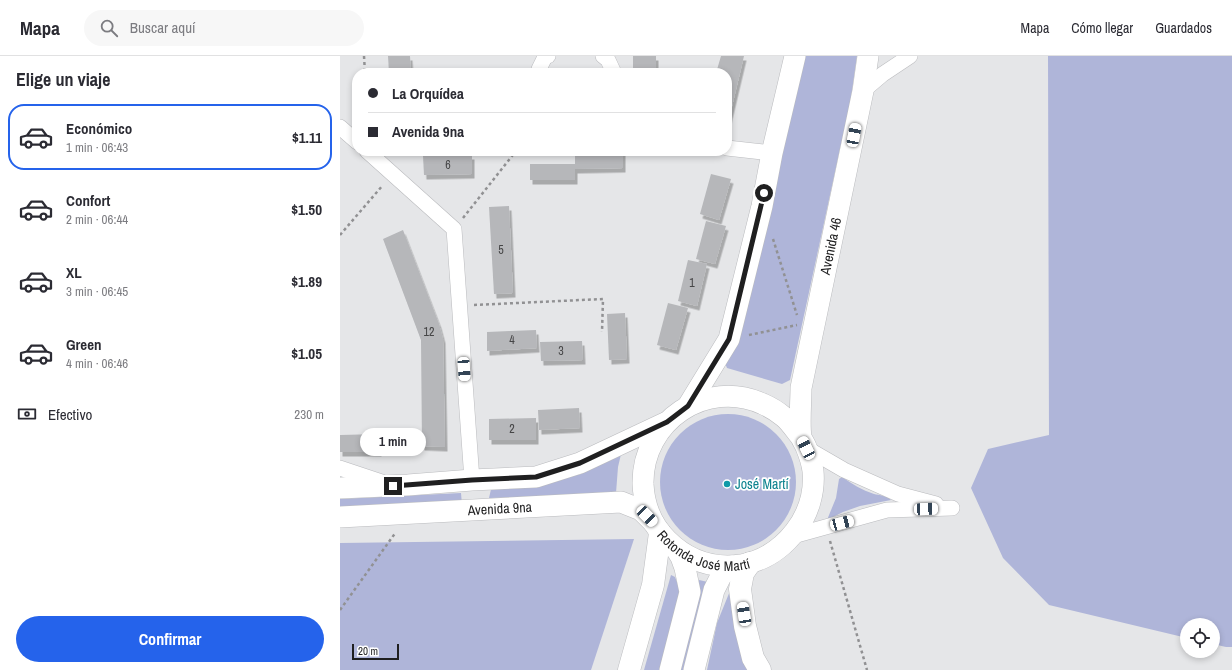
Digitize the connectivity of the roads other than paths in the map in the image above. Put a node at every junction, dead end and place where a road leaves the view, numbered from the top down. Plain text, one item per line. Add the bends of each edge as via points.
1 (548, 56) edge
2 (603, 56) edge
3 (795, 56) edge
4 (868, 56) edge
5 (910, 56) edge
6 (540, 68) edge
7 (612, 68) edge
8 (863, 91) junction
9 (340, 127) edge
10 (352, 138) edge
11 (732, 149) edge
12 (772, 153) junction
13 (372, 156) edge
14 (688, 406) junction
15 (667, 422) junction
16 (804, 442) junction
17 (340, 468) edge
18 (472, 480) junction
19 (393, 486) junction
20 (340, 488) edge
21 (472, 511) junction
22 (340, 518) edge
23 (656, 528) junction
24 (793, 536) junction
25 (676, 549) junction
26 (741, 565) junction
27 (629, 670) edge
28 (670, 670) edge
29 (694, 670) edge
30 (760, 670) edge

1 - 6 street
2 - 7 street
3 - 12 main road
4 - 8 main road, Avenida 46
5 - 8 street
8 - 16 main road, Avenida 46 via 808,323 801,388
9 - 10 street
11 - 12 street
12 - 14 main road via 762,206 729,339
13 - 18 street via 454,229
14 - 15 main road, Rotonda José Martí
14 - 16 main road, Rotonda José Martí via 712,397 738,397 757,402 785,418
15 - 18 main road via 580,463 536,477
15 - 23 main road, Rotonda José Martí via 651,444 643,470 644,497
16 - 24 main road, Rotonda José Martí via 813,470 812,494 805,516
16 - 24 street via 844,470 898,494 952,508 887,510
17 - 19 street
18 - 19 main road
18 - 21 main road
19 - 20 main road
21 - 22 main road, Avenida 9na
21 - 23 main road, Avenida 9na via 621,502 641,510
23 - 25 main road, Rotonda José Martí
23 - 27 highway via 654,585
24 - 26 main road, Rotonda José Martí via 774,552
25 - 26 main road, Rotonda José Martí via 693,559 712,565
25 - 28 main road via 685,568 690,592
26 - 29 main road via 721,576 714,590
26 - 30 highway via 743,573 740,589 745,626 753,658

